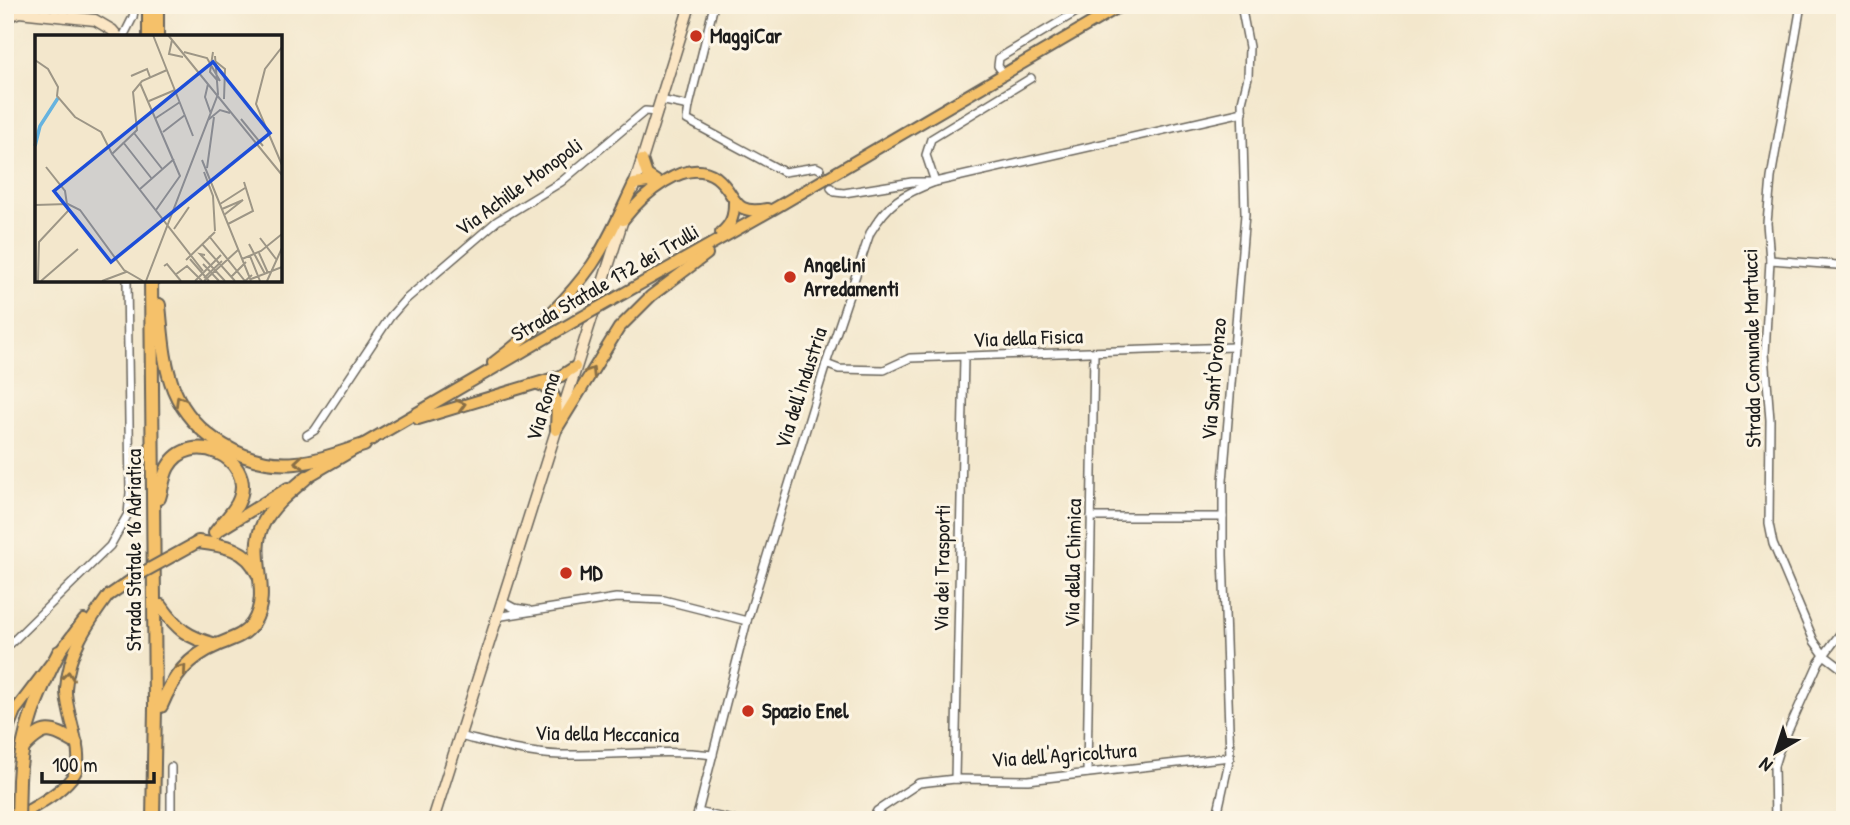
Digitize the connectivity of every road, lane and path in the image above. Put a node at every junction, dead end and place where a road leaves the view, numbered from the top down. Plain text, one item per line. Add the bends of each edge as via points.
1 (135, 5) edge
2 (149, 5) edge
3 (157, 5) edge
4 (690, 5) edge
5 (714, 5) edge
6 (1088, 5) edge
7 (1122, 5) edge
8 (1241, 5) edge
9 (1801, 5) edge
10 (5, 6) edge
11 (16, 9) edge
12 (5, 18) edge
13 (116, 35) edge
14 (124, 35) edge
15 (149, 35) edge
16 (158, 35) edge
17 (1004, 74) junction
18 (1031, 78) dead end
19 (660, 100) junction
20 (688, 106) junction
21 (657, 112) junction
22 (1243, 112) junction
23 (642, 160) junction
24 (820, 169) dead end
25 (660, 181) junction
26 (935, 182) junction
27 (634, 184) junction
28 (889, 186) junction
29 (831, 188) dead end
30 (894, 201) junction
31 (734, 202) junction
32 (776, 207) junction
33 (623, 220) junction
34 (747, 224) junction
35 (705, 248) junction
36 (1770, 260) junction
37 (1845, 262) edge
38 (127, 282) edge
39 (151, 282) edge
40 (159, 282) edge
41 (159, 305) junction
42 (1234, 347) junction
43 (1094, 353) junction
44 (964, 357) junction
45 (826, 364) junction
46 (575, 367) junction
47 (537, 384) junction
48 (445, 397) junction
49 (396, 426) junction
50 (556, 430) junction
51 (307, 435) dead end
52 (364, 445) junction
53 (307, 477) junction
54 (159, 498) junction
55 (1091, 517) junction
56 (1223, 517) junction
57 (215, 533) junction
58 (198, 542) junction
59 (261, 580) junction
60 (108, 596) junction
61 (502, 601) junction
62 (161, 606) junction
63 (533, 611) junction
64 (496, 617) junction
65 (747, 621) junction
66 (1845, 627) edge
67 (216, 645) junction
68 (5, 649) edge
69 (59, 652) junction
70 (1824, 655) junction
71 (1845, 671) edge
72 (155, 687) junction
73 (161, 706) junction
74 (5, 736) edge
75 (459, 736) junction
76 (76, 743) junction
77 (22, 748) junction
78 (713, 755) junction
79 (1230, 757) junction
80 (171, 767) dead end
81 (1087, 773) junction
82 (955, 779) junction
83 (697, 816) edge
84 (16, 820) edge
85 (147, 820) edge
86 (153, 820) edge
87 (160, 820) edge
88 (171, 820) edge
89 (433, 820) edge
90 (733, 820) edge
91 (872, 820) edge
92 (1216, 820) edge
93 (1775, 820) edge

1 - 14 street
2 - 15 highway
3 - 16 highway
4 - 19 street, Via Roma
5 - 20 street
6 - 17 street via 999,58
7 - 17 main road, Strada Statale 172 dei Trulli
8 - 22 street, Via Sant'Oronzo via 1249,47
9 - 36 street, Strada Comunale Martucci via 1771,178
10 - 11 street
11 - 12 street
11 - 13 street via 94,20
17 - 32 main road, Strada Statale 172 dei Trulli
18 - 26 street via 931,139 926,155
19 - 20 street
19 - 21 street, Via Roma
20 - 24 street via 688,120 784,172
21 - 23 street, Via Roma
21 - 51 street, Via Achille Monopoli via 645,111 561,183 497,221 404,301 315,430
22 - 26 street, Via dell'Industria
22 - 42 street, Via Sant'Oronzo via 1245,214
23 - 25 main road via 647,175
23 - 27 street, Via Roma
25 - 27 main road
25 - 31 main road via 681,173 703,172 716,177
25 - 33 main road
26 - 28 street
26 - 30 street, Via dell'Industria
27 - 33 street, Via Roma
27 - 48 main road via 593,263 573,290 505,353
28 - 29 street via 844,193
28 - 30 street
30 - 45 street, Via dell'Industria via 870,233
31 - 32 main road via 754,212
31 - 35 main road via 730,226
32 - 34 main road, Strada Statale 172 dei Trulli
33 - 46 street, Via Roma
34 - 35 main road, Strada Statale 172 dei Trulli
50 -> 34 main road via 619,328 651,296
35 - 48 main road, Strada Statale 172 dei Trulli, bridge
36 - 37 street
36 - 70 street, Strada Comunale Martucci via 1765,354 1769,524 1773,544
38 - 68 street via 128,514 101,557
39 - 72 highway, Strada Statale 16 Adriatica
40 - 41 highway, Strada Statale 16 Adriatica
52 -> 41 highway via 294,464 260,460 227,448 188,415 174,391
41 - 54 highway, Strada Statale 16 Adriatica
42 - 43 street, Via della Fisica
42 - 56 street, Via Sant'Oronzo
43 - 44 street, Via della Fisica
43 - 55 street, Via della Chimica
44 - 45 street, Via della Fisica via 910,358 884,370 839,369
44 - 82 street, Via dei Trasporti
45 - 65 street, Via dell'Industria
46 - 47 main road
46 - 50 street, Via Roma
49 -> 47 main road
47 - 50 main road via 554,393
48 - 49 main road, Strada Statale 172 dei Trulli
49 - 52 main road, Strada Statale 172 dei Trulli
50 - 61 street, Via Roma
52 - 53 main road, Strada Statale 172 dei Trulli
53 - 57 main road, Strada Statale 172 dei Trulli
53 - 59 highway via 262,525 257,549
54 - 57 highway via 168,468 177,456 205,447 223,455 242,482 236,505
54 - 62 highway, Strada Statale 16 Adriatica
55 - 56 street
55 - 81 street, Via della Chimica
56 - 79 street, Via Sant'Oronzo
57 - 58 main road, Strada Statale 172 dei Trulli
58 - 59 highway via 223,545 243,554
58 - 60 main road, Strada Statale 172 dei Trulli, bridge
59 - 67 highway via 259,611 252,625 240,636
60 - 69 main road
76 -> 60 main road via 66,690 69,664 85,629
61 - 63 street
61 - 64 street, Via Roma
62 - 67 highway via 177,627 194,639
62 - 73 highway, Strada Statale 16 Adriatica
63 - 64 street
63 - 65 street via 616,598 664,600
64 - 75 street, Via Roma
65 - 78 street, Via dell'Industria
66 - 70 street
73 -> 67 highway via 183,667
69 - 74 main road via 15,711
69 - 77 highway via 41,687
70 - 71 street, Strada Comunale Martucci
70 - 93 street via 1774,766
72 - 85 highway
72 - 86 highway, Strada Statale 16 Adriatica
73 - 87 highway, Strada Statale 16 Adriatica
75 - 78 street, Via della Meccanica via 560,755 679,751
75 - 89 street, Via Roma
76 - 77 highway via 47,730
76 - 84 main road via 77,771
77 - 84 highway, bridge
78 - 83 street, Via dell'Industria
79 - 81 street, Via dell'Agricoltura
79 - 92 street, Via Sant'Oronzo
80 - 88 street
81 - 82 street, Via dell'Agricoltura via 1028,780
82 - 91 street, Via dell'Agricoltura via 919,783 877,811
83 - 90 street

